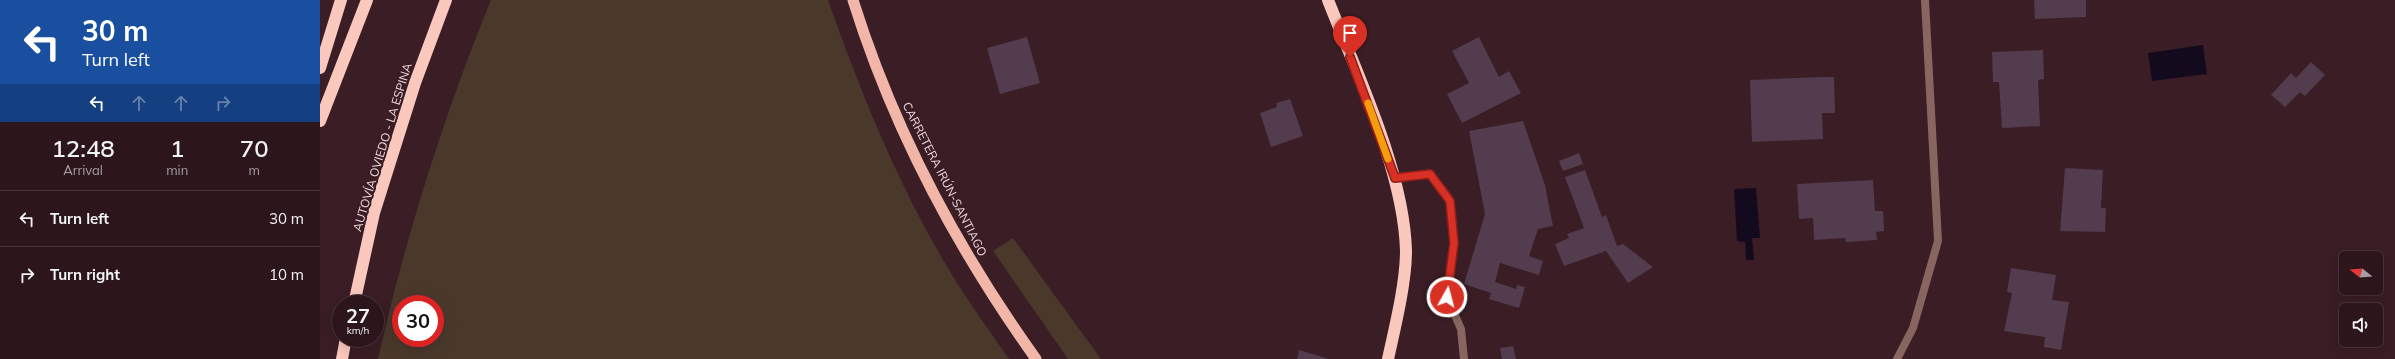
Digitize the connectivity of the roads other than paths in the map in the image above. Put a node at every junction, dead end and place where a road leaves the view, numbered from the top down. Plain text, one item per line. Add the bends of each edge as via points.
1 (341, 0) edge
2 (367, 0) edge
3 (446, 0) edge
4 (853, 0) edge
5 (1328, 0) edge
6 (1925, 0) edge
7 (320, 68) edge
8 (320, 121) edge
9 (1395, 178) junction
10 (356, 295) edge
11 (344, 347) edge
12 (342, 359) edge
13 (1036, 359) edge
14 (1388, 359) edge
15 (1464, 359) edge
16 (1897, 359) edge

1 - 7 highway
2 - 8 highway
3 - 10 highway, AUTOVÍA OVIEDO - LA ESPINA via 415,83 374,213
4 - 13 highway, CARRETERA IRÚN-SANTIAGO via 890,100 917,159 976,269
5 - 9 highway
6 - 16 street via 1938,241 1913,328
9 - 14 highway via 1403,214 1406,252
9 - 15 street via 1430,174 1450,201 1454,243 1447,297 1461,329
11 - 12 highway

